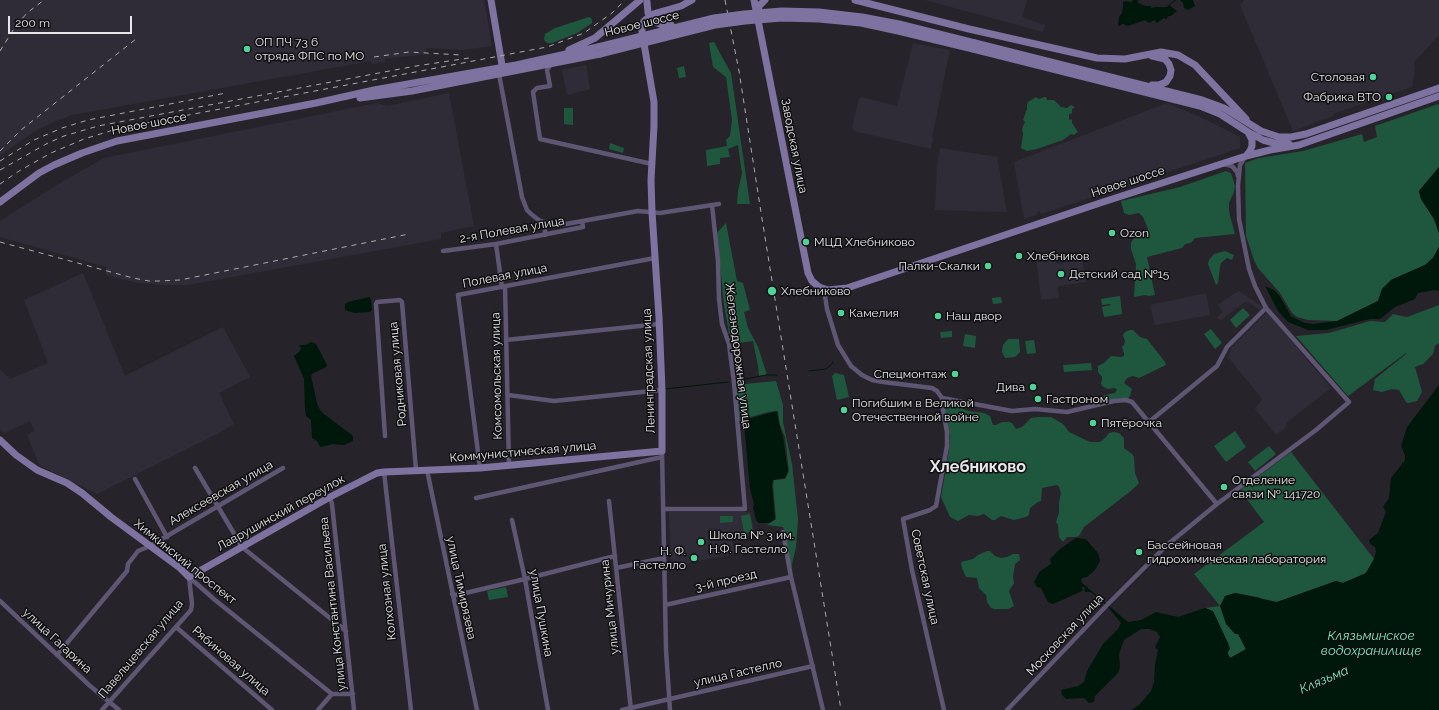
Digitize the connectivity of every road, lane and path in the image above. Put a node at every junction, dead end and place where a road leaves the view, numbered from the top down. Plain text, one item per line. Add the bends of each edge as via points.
1 (491, 0) edge
2 (692, 0) edge
3 (754, 0) edge
4 (765, 0) edge
5 (855, 0) edge
6 (645, 1) edge
7 (757, 15) junction
8 (701, 21) junction
9 (974, 46) junction
10 (599, 50) junction
11 (1146, 55) junction
12 (545, 65) junction
13 (502, 71) junction
14 (1131, 82) junction
15 (1439, 84) edge
16 (1439, 88) edge
17 (1435, 95) edge
18 (1255, 128) junction
19 (1248, 132) junction
20 (1316, 138) junction
21 (1246, 156) junction
22 (1239, 161) junction
23 (652, 164) junction
24 (1222, 164) junction
25 (1239, 177) junction
26 (0, 202) edge
27 (719, 204) dead end
28 (712, 206) junction
29 (652, 212) junction
30 (582, 221) junction
31 (545, 228) dead end
32 (545, 235) junction
33 (496, 244) junction
34 (443, 251) dead end
35 (655, 258) junction
36 (504, 287) junction
37 (824, 290) junction
38 (1266, 308) junction
39 (659, 324) junction
40 (506, 340) junction
41 (662, 390) junction
42 (508, 395) junction
43 (942, 398) junction
44 (1149, 422) junction
45 (386, 436) dead end
46 (0, 440) edge
47 (662, 454) junction
48 (509, 465) junction
49 (195, 468) dead end
50 (283, 468) dead end
51 (480, 468) junction
52 (416, 470) junction
53 (427, 470) junction
54 (384, 472) junction
55 (135, 479) dead end
56 (330, 497) junction
57 (476, 498) dead end
58 (609, 501) dead end
59 (1217, 504) junction
60 (218, 508) junction
61 (663, 509) junction
62 (512, 520) dead end
63 (783, 532) dead end
64 (167, 536) junction
65 (150, 546) junction
66 (242, 547) junction
67 (615, 556) junction
68 (664, 558) junction
69 (616, 568) junction
70 (189, 577) junction
71 (791, 577) junction
72 (525, 579) junction
73 (452, 594) junction
74 (0, 601) edge
75 (665, 605) junction
76 (176, 627) junction
77 (346, 632) junction
78 (57, 655) junction
79 (813, 666) junction
80 (332, 694) junction
81 (353, 694) junction
82 (669, 699) junction
83 (109, 703) junction
84 (631, 709) edge
85 (102, 710) edge
86 (119, 710) edge
87 (272, 710) edge
88 (318, 710) edge
89 (354, 710) edge
90 (411, 710) edge
91 (476, 710) edge
92 (548, 710) edge
93 (622, 710) edge
94 (670, 710) edge
95 (823, 710) edge
96 (944, 710) edge
97 (1007, 710) edge

1 - 13 street
2 - 23 street, Ленинградская улица via 681,6 652,14 642,26 654,102
3 - 7 street, Заводская улица
4 - 7 street via 759,6
5 - 11 street via 959,27 1097,58 1125,59
6 - 8 street, bridge via 648,13 658,24
6 - 12 street via 595,38
7 - 37 street, Заводская улица via 808,273 812,281
8 - 9 street, Новое шоссе, bridge via 763,12 819,12 881,20
8 - 10 street, Новое шоссе, bridge
9 - 10 street, Новое шоссе, bridge via 861,23 782,18 715,25
9 - 14 street
9 - 19 street via 1200,106 1220,114
10 - 12 street, Новое шоссе
10 - 12 street, Новое шоссе
11 - 14 street via 1161,57 1167,62 1171,67 1170,76 1166,82 1159,85
11 - 18 street via 1169,53 1192,62
12 - 13 street, Новое шоссе
12 - 23 street via 550,86 537,88 533,92 540,139
13 - 26 street, Новое шоссе via 374,90 316,104 102,145 39,173
13 - 30 street via 521,192 527,210 535,218 546,223 558,225
14 - 18 street via 1212,103
15 - 17 street
16 - 17 street, Новое шоссе
17 - 18 street, Новое шоссе via 1302,135 1279,137
17 - 20 street, Новое шоссе
19 - 20 street via 1263,140 1279,143 1292,144
19 - 21 street via 1252,146
20 - 21 street, Новое шоссе via 1299,145
21 - 22 street, Новое шоссе
22 - 24 street, Новое шоссе
22 - 25 street
23 - 29 street, Ленинградская улица
24 - 25 street via 1232,166
24 - 37 street, Новое шоссе via 847,288
25 - 38 street via 1238,212 1242,236 1251,275
27 - 28 street
28 - 29 street
28 - 61 street, Железнодорожная улица via 719,299 734,383 745,508
29 - 30 street via 638,211
29 - 35 street, Ленинградская улица
30 - 32 street, 2-я Полевая улица via 583,227
31 - 32 street
32 - 33 street, 2-я Полевая улица
33 - 34 street, 2-я Полевая улица
33 - 36 street, Комсомольская улица
35 - 36 street, Полевая улица
35 - 39 street, Ленинградская улица
36 - 40 street, Комсомольская улица
36 - 51 street, Полевая улица via 458,295
37 - 43 street via 836,340 857,372 872,380 932,388
38 - 44 street via 1227,347 1217,366
38 - 59 street, Московская улица via 1349,402
39 - 40 street
39 - 41 street, Ленинградская улица
40 - 42 street, Комсомольская улица
41 - 42 street via 554,402
41 - 47 street, Ленинградская улица
42 - 48 street, Комсомольская улица
43 - 44 street via 1017,411 1028,409 1067,412 1126,400 1134,403
43 - 96 street, Советская улица via 947,446 936,506 902,519
44 - 59 street
45 - 52 street, Родниковая улица via 376,303 400,300
46 - 65 street, Химкинский проспект via 37,470 82,493
47 - 48 street, Коммунистическая улица
47 - 57 street, Коммунистическая улица
47 - 61 street, Ленинградская улица
48 - 51 street, Коммунистическая улица
49 - 60 street
50 - 60 street, Алексеевская улица
51 - 53 street, Коммунистическая улица
52 - 53 street, Коммунистическая улица
52 - 54 street, Коммунистическая улица
53 - 73 street, улица Тимирязева
54 - 56 street, Лаврушинский переулок via 369,476
54 - 90 street, Колхозная улица
55 - 64 street
56 - 66 street, Лаврушинский переулок
56 - 77 street, улица Константина Васильева
58 - 67 street, улица Мичурина
59 - 97 street, Московская улица via 1167,544
60 - 64 street, Алексеевская улица
60 - 66 street
61 - 68 street, Ленинградская улица
62 - 72 street, улица Пушкина
63 - 71 street
64 - 65 street, Алексеевская улица
65 - 70 street, Химкинский проспект
65 - 78 street, Алексеевская улица via 138,551 128,564 127,571
66 - 70 street, Лаврушинский переулок
66 - 77 street
67 - 69 street, улица Мичурина
67 - 72 street
68 - 69 street
68 - 75 street, Ленинградская улица
69 - 84 street, улица Мичурина
70 - 76 street, Павельцевская улица via 192,608
70 - 80 street, Химкинский проспект
71 - 75 street, 3-й проезд
71 - 79 street
72 - 73 street
72 - 92 street, улица Пушкина
73 - 91 street, улица Тимирязева
74 - 78 street, улица Гагарина
75 - 82 street, Ленинградская улица
76 - 83 street, Павельцевская улица
76 - 87 street, Рябиновая улица
77 - 81 street, улица Константина Васильева
78 - 83 street, улица Гагарина
79 - 82 street, улица Гастелло
79 - 95 street
80 - 81 street
80 - 88 street
81 - 89 street, улица Константина Васильева
82 - 84 street, улица Гастелло
82 - 94 street, Ленинградская улица
83 - 85 street, Павельцевская улица
83 - 86 street, улица Гагарина
84 - 93 street, улица Гастелло

